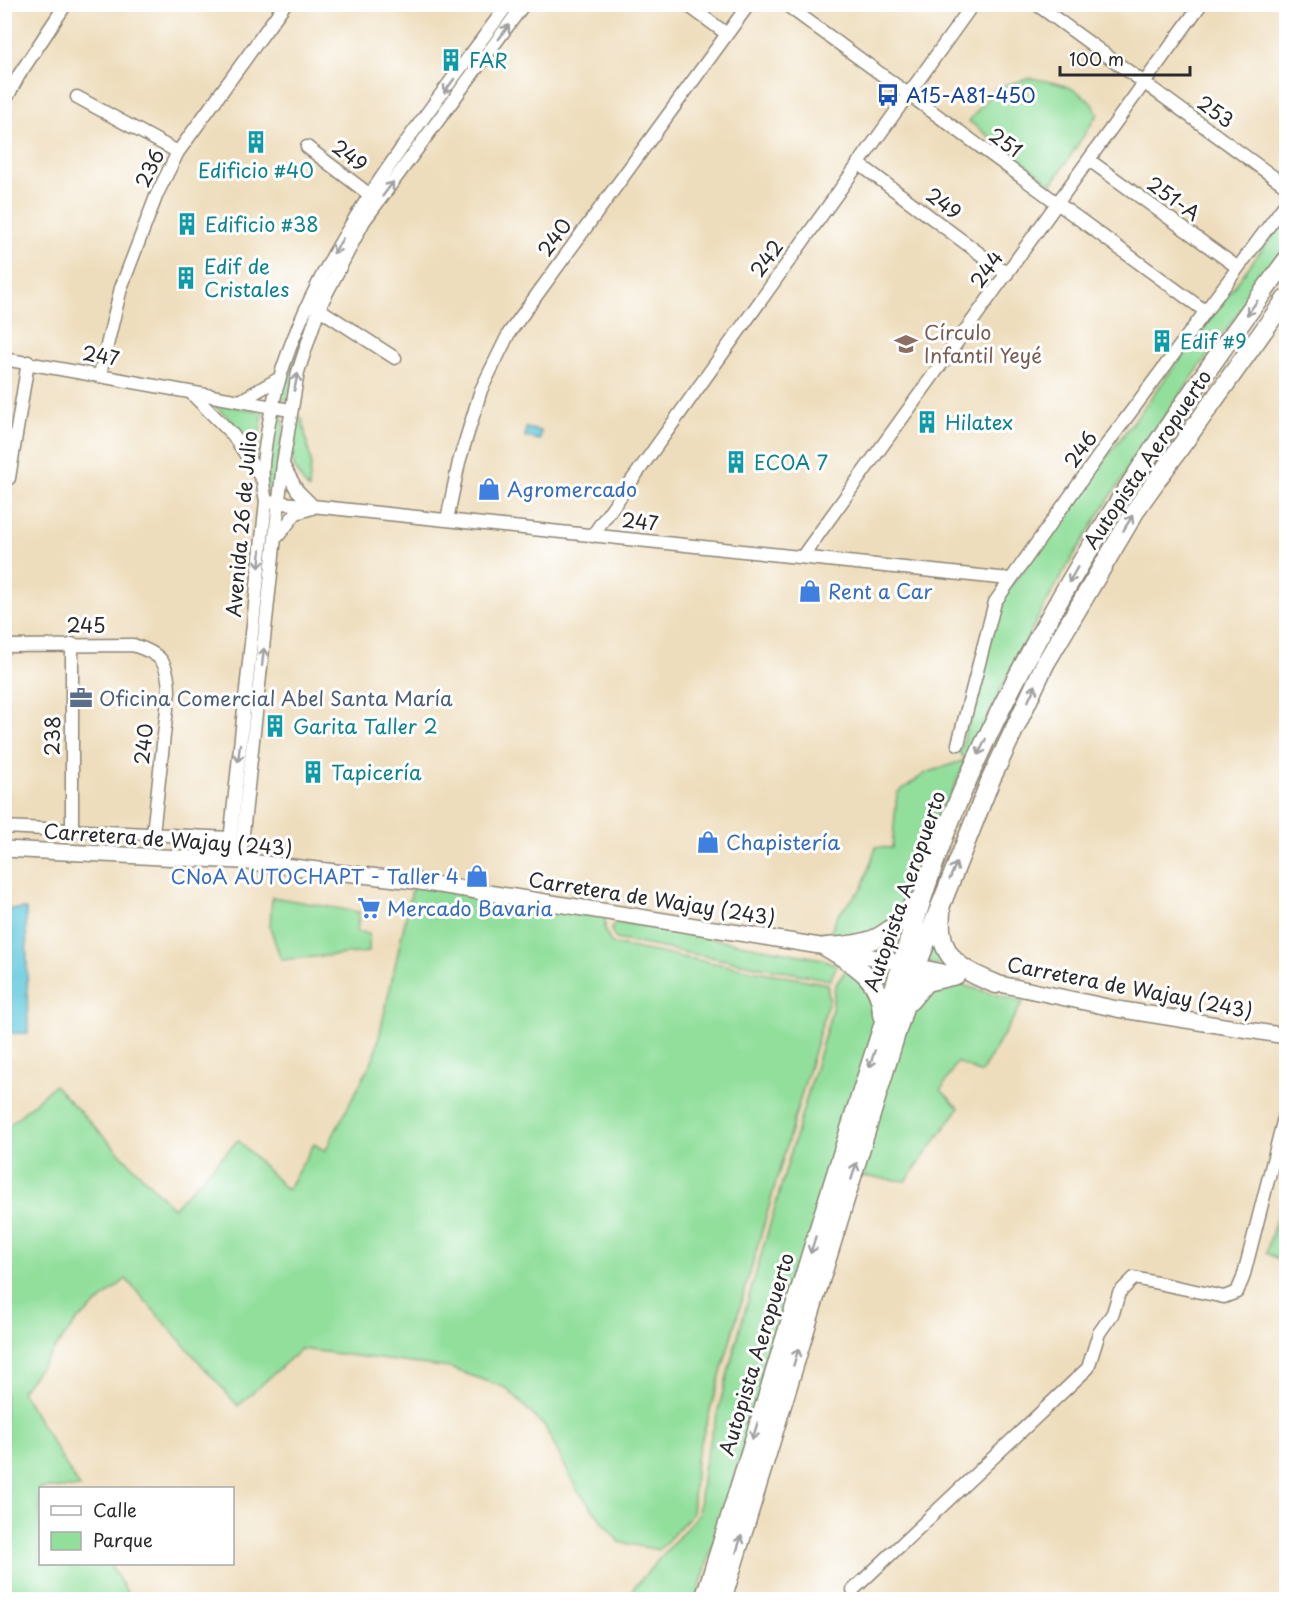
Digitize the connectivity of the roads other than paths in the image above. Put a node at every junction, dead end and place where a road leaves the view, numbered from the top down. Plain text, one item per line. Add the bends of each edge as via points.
1 (66, 4) edge
2 (285, 4) edge
3 (508, 4) edge
4 (524, 4) edge
5 (686, 4) edge
6 (749, 4) edge
7 (784, 4) edge
8 (973, 4) edge
9 (1035, 4) edge
10 (1201, 4) edge
11 (727, 34) junction
12 (1144, 83) junction
13 (907, 94) junction
14 (77, 97) dead end
15 (4, 103) edge
16 (307, 147) dead end
17 (178, 152) junction
18 (1089, 160) junction
19 (858, 163) junction
20 (1287, 186) edge
21 (370, 195) junction
22 (1287, 203) edge
23 (1058, 204) junction
24 (1287, 261) edge
25 (1237, 267) junction
26 (1007, 274) junction
27 (1287, 299) edge
28 (315, 306) junction
29 (1205, 311) junction
30 (395, 358) dead end
31 (4, 359) edge
32 (28, 362) junction
33 (100, 374) junction
34 (280, 378) junction
35 (191, 392) junction
36 (240, 401) junction
37 (271, 406) junction
38 (290, 410) junction
39 (283, 463) junction
40 (261, 478) junction
41 (4, 479) edge
42 (266, 501) junction
43 (279, 502) junction
44 (314, 507) junction
45 (447, 520) junction
46 (592, 536) junction
47 (276, 539) junction
48 (802, 557) junction
49 (1009, 579) junction
50 (72, 644) junction
51 (4, 646) edge
52 (163, 660) joint
53 (251, 701) junction
54 (958, 744) dead end
55 (4, 827) edge
56 (72, 829) junction
57 (153, 833) junction
58 (230, 838) junction
59 (4, 849) edge
60 (234, 861) junction
61 (926, 885) junction
62 (942, 898) junction
63 (826, 947) junction
64 (909, 964) junction
65 (956, 975) junction
66 (996, 984) junction
67 (902, 1015) junction
68 (882, 1026) junction
69 (1287, 1036) edge
70 (1287, 1110) edge
71 (853, 1590) dead end
72 (704, 1599) edge
73 (722, 1599) edge

1 - 15 street
2 - 17 street, 236
3 -> 21 street, Avenida 26 de Julio
28 -> 4 street, Avenida 26 de Julio via 364,221
5 - 11 street
6 - 11 street, 240
7 - 13 street, 251
8 - 13 street, 242
9 - 12 street, 253
10 - 12 street, 244
11 - 45 street, 240 via 509,333 481,390 459,462
12 - 18 street, 244
12 - 20 street, 253
13 - 19 street, 242
13 - 23 street, 251
14 - 17 street
16 - 21 street, 249
17 - 33 street, 236 via 157,194 121,288
18 - 23 street, 244
18 - 25 street, 251-A
19 - 26 street, 249
19 - 46 street, 242
21 -> 28 street, Avenida 26 de Julio via 330,258
22 - 25 street, 246
23 - 26 street, 244
23 - 29 street, 251
24 -> 61 highway, Autopista Aeropuerto via 1186,400 1073,574 996,717
25 - 29 street, 246
26 - 48 street, 244
62 -> 27 highway, Autopista Aeropuerto via 991,779 1090,585 1168,462
28 - 30 street
28 - 34 street, Avenida 26 de Julio
38 -> 28 street, Avenida 26 de Julio
29 - 49 street, 246
31 - 32 street, 247
32 - 33 street, 247
32 - 41 street via 9,478
33 - 35 street, 247
34 - 36 street
34 - 37 street, Avenida 26 de Julio
35 - 36 street, 247
35 - 40 street via 233,435
36 - 37 street, 247
37 - 38 street, 247
37 - 40 street, Avenida 26 de Julio
38 - 39 street, Avenida 26 de Julio
39 - 43 street, Avenida 26 de Julio
39 - 44 street via 297,490
40 - 42 street, Avenida 26 de Julio
42 - 43 street, 247
42 -> 53 street, Avenida 26 de Julio
43 - 44 street, 247
43 - 47 street, Avenida 26 de Julio
44 - 45 street, 247
44 - 47 street via 296,513
45 - 46 street, 247
46 - 48 street, 247
53 -> 47 street, Avenida 26 de Julio
48 - 49 street, 247
49 - 54 street, 246 via 994,602
50 - 51 street, 245
50 - 52 street, 245 via 133,645 150,650
50 - 56 street, 238
52 - 57 street, 240 via 169,691
53 -> 58 street, Avenida 26 de Julio
53 - 60 street, Avenida 26 de Julio
55 - 56 street
56 - 57 street
57 - 58 street
58 - 60 street, Avenida 26 de Julio
59 - 60 main road, Carretera de Wajay (243)
60 - 63 main road, Carretera de Wajay (243) via 414,881
61 - 63 highway via 888,932 858,945
61 - 64 highway, Autopista Aeropuerto
62 - 64 highway, Autopista Aeropuerto
62 - 66 highway via 941,932 948,954 970,973
63 - 64 main road, Carretera de Wajay (243)
63 - 68 highway via 871,979 882,1004
64 - 65 main road, Carretera de Wajay (243)
64 - 67 highway, Autopista Aeropuerto
64 - 68 highway, Autopista Aeropuerto
65 - 66 main road, Carretera de Wajay (243)
65 - 67 highway via 926,982
66 - 69 main road, Carretera de Wajay (243) via 1117,1009
73 -> 67 highway, Autopista Aeropuerto
68 -> 72 highway, Autopista Aeropuerto
70 - 71 street via 1237,1292 1224,1297 1134,1278 1119,1293 1113,1313 1098,1333 1088,1368

